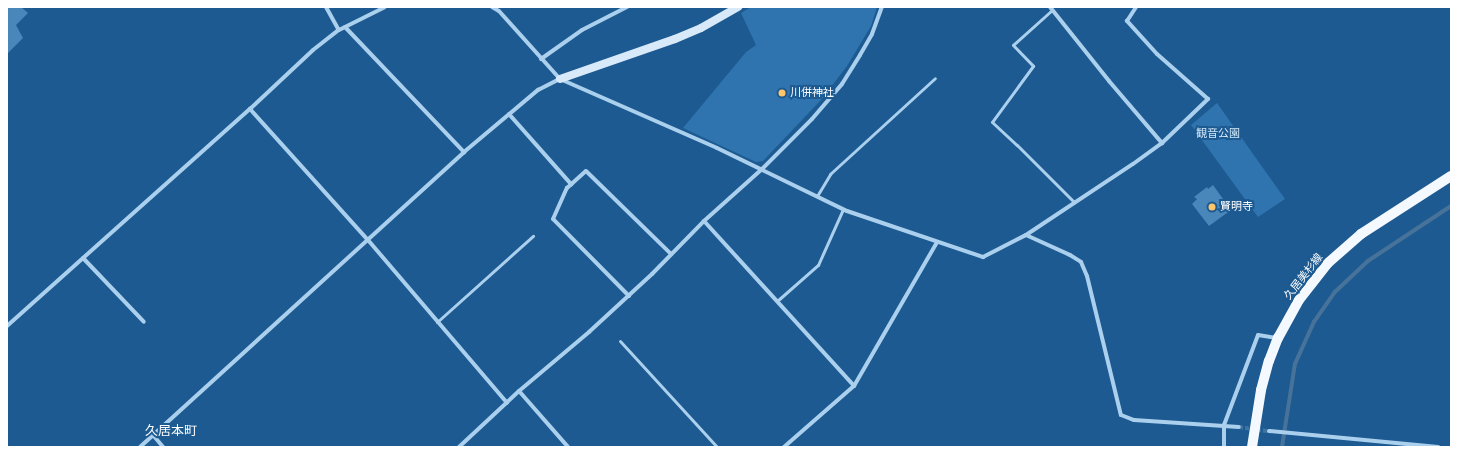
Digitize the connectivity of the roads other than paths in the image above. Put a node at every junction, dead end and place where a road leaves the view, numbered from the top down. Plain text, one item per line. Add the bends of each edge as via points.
1 (326, 7) edge
2 (385, 7) edge
3 (492, 7) edge
4 (627, 7) edge
5 (738, 7) edge
6 (882, 7) edge
7 (1136, 7) edge
8 (1051, 8) edge
9 (345, 27) junction
10 (339, 30) junction
11 (541, 58) junction
12 (935, 78) dead end
13 (560, 80) junction
14 (250, 110) junction
15 (509, 114) junction
16 (1162, 143) junction
17 (464, 152) junction
18 (761, 170) junction
19 (1451, 176) edge
20 (571, 184) junction
21 (817, 196) junction
22 (1074, 202) junction
23 (843, 209) junction
24 (704, 221) junction
25 (1026, 235) junction
26 (533, 236) dead end
27 (368, 240) junction
28 (937, 242) junction
29 (671, 254) junction
30 (83, 258) junction
31 (629, 296) junction
32 (777, 301) junction
33 (144, 322) dead end
34 (437, 322) junction
35 (7, 326) edge
36 (1278, 338) junction
37 (620, 341) dead end
38 (854, 386) junction
39 (519, 391) junction
40 (507, 403) junction
41 (1224, 425) junction
42 (1239, 427) tunnel mouth
43 (1268, 431) tunnel mouth
44 (153, 435) junction
45 (140, 447) edge
46 (164, 447) edge
47 (459, 447) edge
48 (568, 447) edge
49 (718, 447) edge
50 (784, 447) edge
51 (1224, 447) edge
52 (1252, 447) edge
53 (1438, 447) edge

1 - 10 street
2 - 9 street
3 - 11 street
4 - 11 street via 582,30
5 - 13 street via 675,39
6 - 18 street via 872,34 842,84 812,119
7 - 16 street via 1127,21 1157,54 1208,99
8 - 16 street
8 - 22 lane via 1013,45 1033,66 992,122
9 - 10 street
9 - 17 street
10 - 14 street via 313,50
11 - 13 street
12 - 21 lane via 830,174
13 - 15 street via 538,90
13 - 18 street via 717,148
14 - 27 street
14 - 30 street
15 - 17 street
15 - 20 street
16 - 22 street
17 - 27 street
18 - 21 street
18 - 24 street
19 - 36 main road, 久居美杉線 via 1380,221 1342,250 1299,300
20 - 29 street via 586,171
20 - 31 street via 553,219
21 - 23 street
22 - 25 street
23 - 28 street
23 - 32 lane via 818,265
24 - 29 street
24 - 32 street
25 - 28 street via 983,258
25 - 41 street via 1081,262 1087,276 1122,415 1134,420
26 - 34 lane
27 - 34 street
27 - 44 street
28 - 38 street
29 - 31 street
30 - 33 street
30 - 35 street
31 - 39 street
32 - 38 street
34 - 40 street
36 - 41 street via 1258,335
36 - 52 main road, 久居美杉線 via 1261,390
37 - 49 lane
38 - 50 street
39 - 40 street
39 - 48 street
40 - 47 street
41 - 42 street
41 - 51 street
43 - 53 street
44 - 45 street
44 - 46 street

